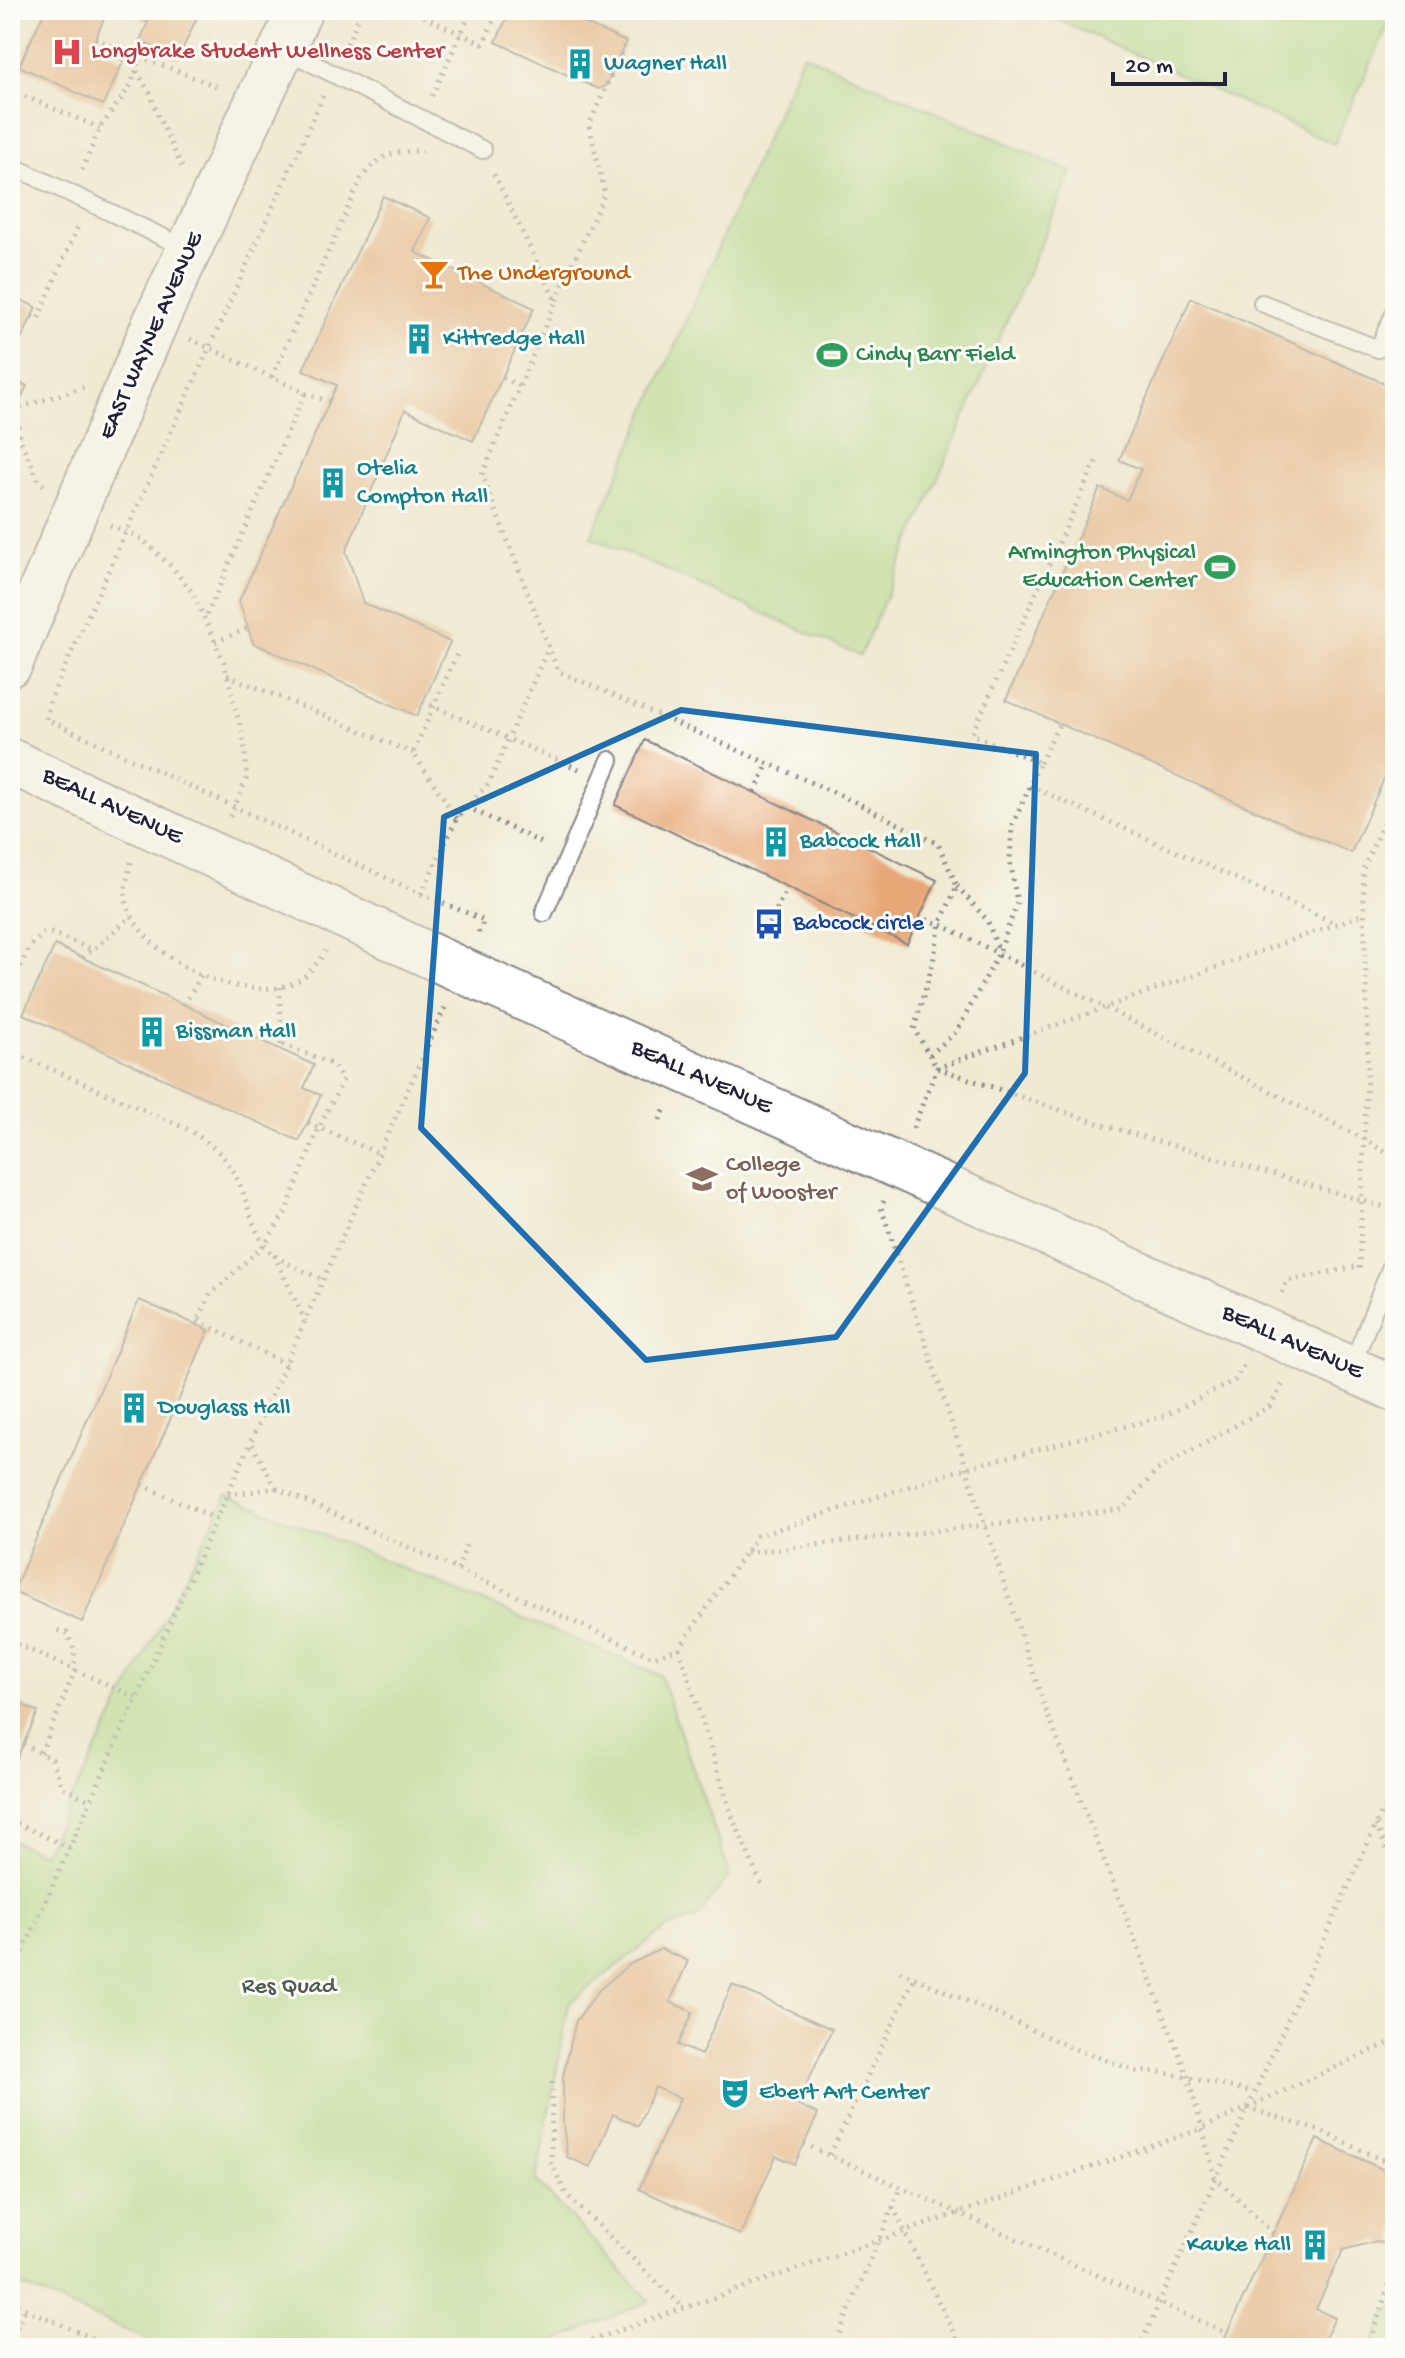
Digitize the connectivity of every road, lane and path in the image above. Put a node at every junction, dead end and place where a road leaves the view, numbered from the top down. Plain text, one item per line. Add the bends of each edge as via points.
1 (362, 10) edge
2 (409, 10) edge
3 (472, 10) edge
4 (498, 10) edge
5 (292, 29) edge
6 (461, 34) junction
7 (95, 39) dead end
8 (626, 42) dead end
9 (140, 56) junction
10 (333, 74) junction
11 (10, 90) edge
12 (258, 104) junction
13 (422, 119) junction
14 (100, 128) dead end
15 (483, 150) junction
16 (10, 165) edge
17 (185, 172) dead end
18 (190, 249) junction
19 (556, 301) junction
20 (1262, 303) dead end
21 (1395, 312) edge
22 (155, 323) junction
23 (209, 348) junction
24 (272, 377) junction
25 (503, 378) dead end
26 (520, 386) junction
27 (305, 393) junction
28 (329, 402) dead end
29 (120, 406) junction
30 (1097, 459) dead end
31 (78, 505) junction
32 (126, 532) junction
33 (205, 620) junction
34 (248, 628) dead end
35 (215, 642) junction
36 (549, 646) junction
37 (459, 649) dead end
38 (10, 664) edge
39 (227, 675) junction
40 (423, 702) dead end
41 (433, 707) junction
42 (1059, 724) dead end
43 (508, 739) junction
44 (413, 753) junction
45 (610, 760) dead end
46 (10, 761) edge
47 (768, 763) junction
48 (1040, 763) junction
49 (602, 779) junction
50 (1030, 786) junction
51 (755, 792) dead end
52 (1395, 796) edge
53 (234, 807) junction
54 (467, 807) junction
55 (457, 818) junction
56 (214, 855) junction
57 (569, 856) junction
58 (131, 861) dead end
59 (957, 886) junction
60 (788, 887) dead end
61 (421, 894) junction
62 (544, 913) dead end
63 (1364, 914) junction
64 (132, 916) junction
65 (919, 917) dead end
66 (769, 924) dead end
67 (940, 924) junction
68 (1337, 924) junction
69 (327, 949) dead end
70 (93, 950) junction
71 (999, 953) junction
72 (83, 958) dead end
73 (461, 970) junction
74 (202, 974) junction
75 (280, 987) junction
76 (10, 988) edge
77 (184, 1005) dead end
78 (1108, 1007) junction
79 (10, 1051) edge
80 (930, 1055) junction
81 (937, 1068) junction
82 (668, 1101) dead end
83 (660, 1120) dead end
84 (308, 1123) dead end
85 (319, 1128) junction
86 (1364, 1139) junction
87 (380, 1154) junction
88 (1395, 1158) edge
89 (899, 1167) junction
90 (1362, 1201) junction
91 (1395, 1210) edge
92 (265, 1244) junction
93 (274, 1254) junction
94 (1395, 1256) edge
95 (1359, 1266) junction
96 (1358, 1279) dead end
97 (323, 1280) junction
98 (305, 1321) junction
99 (1266, 1331) junction
100 (286, 1364) junction
101 (1350, 1369) junction
102 (1284, 1382) dead end
103 (1395, 1389) edge
104 (251, 1442) junction
105 (966, 1468) junction
106 (142, 1485) dead end
107 (276, 1488) junction
108 (227, 1495) junction
109 (217, 1519) junction
110 (985, 1525) junction
111 (466, 1545) dead end
112 (745, 1553) junction
113 (458, 1570) junction
114 (53, 1629) dead end
115 (10, 1641) edge
116 (679, 1648) junction
117 (75, 1670) junction
118 (137, 1698) junction
119 (23, 1744) dead end
120 (41, 1753) junction
121 (1395, 1783) edge
122 (91, 1801) junction
123 (10, 1820) edge
124 (1376, 1825) junction
125 (70, 1848) junction
126 (1395, 1868) edge
127 (762, 1886) dead end
128 (900, 1971) dead end
129 (915, 1977) junction
130 (10, 1981) edge
131 (1395, 2040) edge
132 (1188, 2077) junction
133 (552, 2082) dead end
134 (1253, 2092) junction
135 (1246, 2108) junction
136 (1201, 2129) junction
137 (804, 2144) dead end
138 (830, 2155) junction
139 (1395, 2156) edge
140 (1381, 2160) junction
141 (1395, 2166) edge
142 (1215, 2177) junction
143 (901, 2188) junction
144 (892, 2206) junction
145 (955, 2213) junction
146 (905, 2231) junction
147 (1273, 2233) dead end
148 (878, 2241) junction
149 (1395, 2288) edge
150 (10, 2302) edge
151 (1161, 2304) junction
152 (684, 2308) junction
153 (25, 2309) junction
154 (1227, 2333) dead end
155 (10, 2342) edge
156 (113, 2347) edge
157 (89, 2348) edge
158 (569, 2348) edge
159 (833, 2348) edge
160 (961, 2348) edge
161 (1139, 2348) edge
162 (1368, 2348) edge

1 - 10 path
2 - 6 path
3 - 6 path
4 - 6 path via 483,44
5 - 10 lane
5 - 12 street, EAST WAYNE AVENUE
6 - 13 path
7 - 9 path
8 - 19 path via 589,125 605,193
9 - 12 path
9 - 17 path via 136,70
10 - 13 lane
10 - 23 path
11 - 14 path
12 - 18 street, EAST WAYNE AVENUE
13 - 15 lane
15 - 19 path
15 - 24 path via 406,151 376,159 361,179
16 - 18 lane
18 - 22 street, EAST WAYNE AVENUE
19 - 26 path
20 - 21 lane via 1378,349
22 - 23 path
22 - 29 street, EAST WAYNE AVENUE
23 - 24 path
23 - 32 path
24 - 27 path
25 - 26 path
26 - 36 path via 482,475
27 - 28 path
27 - 33 path
29 - 31 street, EAST WAYNE AVENUE
29 - 31 path via 84,387 16,409 20,439 40,483
30 - 48 path via 972,734
31 - 32 path
31 - 38 street, EAST WAYNE AVENUE
32 - 33 path via 142,539 172,567 193,593
32 - 53 path via 46,719
33 - 35 path
34 - 35 path
35 - 39 path
36 - 43 path
36 - 47 path via 558,671
37 - 41 path
39 - 44 path
39 - 53 path via 244,741 247,778
40 - 41 path
41 - 43 path
41 - 44 path
42 - 48 path
43 - 49 path
43 - 54 path via 489,783
44 - 55 path
45 - 49 lane
46 - 56 street, BEALL AVENUE
47 - 51 path
47 - 59 path via 938,844
48 - 50 path
49 - 57 lane
50 - 68 path
50 - 71 path via 1012,826 1010,860 1017,903
52 - 63 path via 1363,869
53 - 56 path
53 - 61 path
54 - 55 path
54 - 57 path
55 - 61 path
56 - 73 street, BEALL AVENUE
57 - 62 lane
58 - 64 path via 124,888
59 - 67 path
59 - 71 path via 987,920
60 - 66 path
61 - 73 path via 484,920
63 - 68 path
63 - 86 path
64 - 70 path
64 - 74 path via 168,955
65 - 67 path
67 - 71 path
67 - 80 path via 914,1029
68 - 78 path
69 - 75 path via 311,970
70 - 72 path
70 - 76 path via 43,933 29,948
71 - 78 path
71 - 80 path via 957,1031
73 - 87 path
73 - 89 street, BEALL AVENUE
74 - 75 path via 230,986
74 - 77 path
75 - 85 path via 282,1047 332,1064 343,1080
78 - 81 path
78 - 86 path
79 - 92 path via 210,1143 234,1170
80 - 81 path
81 - 89 path
81 - 90 path via 1106,1126
82 - 83 path
84 - 85 path
85 - 87 path
85 - 92 path via 285,1213
86 - 88 path
86 - 90 path
87 - 97 path
89 - 99 street, BEALL AVENUE
89 - 105 path via 881,1207
90 - 91 path
90 - 95 path
92 - 93 path
92 - 100 path via 210,1295 197,1323
93 - 97 path
93 - 98 path
94 - 101 lane
95 - 96 path
95 - 99 path via 1287,1281
97 - 98 path
98 - 100 path
99 - 101 street, BEALL AVENUE
99 - 105 path via 1235,1380 1165,1416
100 - 104 path
101 - 103 street, BEALL AVENUE
102 - 110 path via 1270,1406 1156,1471 1124,1509
104 - 107 path
104 - 108 path
105 - 110 path
105 - 112 path via 757,1536
106 - 109 path
107 - 108 path
107 - 113 path
108 - 109 path
109 - 118 path
110 - 112 path
110 - 132 path via 1044,1705
111 - 113 path
112 - 116 path
113 - 116 path via 653,1657
114 - 117 path via 67,1633
115 - 117 path
116 - 127 path via 732,1816
117 - 118 path
117 - 120 path
118 - 122 path
119 - 120 path
120 - 122 path via 52,1759 62,1787
121 - 124 path
122 - 125 path
123 - 125 path
124 - 126 path
124 - 134 path
125 - 130 path
128 - 129 path
129 - 132 path via 1077,2050 1136,2071
129 - 138 path
131 - 135 path
132 - 134 path
132 - 136 path
133 - 152 path via 551,2163 566,2194
134 - 135 path
135 - 136 path
135 - 140 path via 1323,2132
135 - 142 path
136 - 142 path
136 - 145 path
137 - 138 path
138 - 143 path
139 - 140 path
140 - 141 path
142 - 147 path
142 - 151 path
143 - 144 path
143 - 145 path
144 - 146 path
144 - 148 path
145 - 146 path
145 - 151 path
146 - 148 path
146 - 160 path
148 - 152 path
148 - 159 path
149 - 162 path via 1389,2285
150 - 153 path
151 - 154 path
151 - 161 path
152 - 158 path
153 - 155 path
153 - 156 path
156 - 157 path

